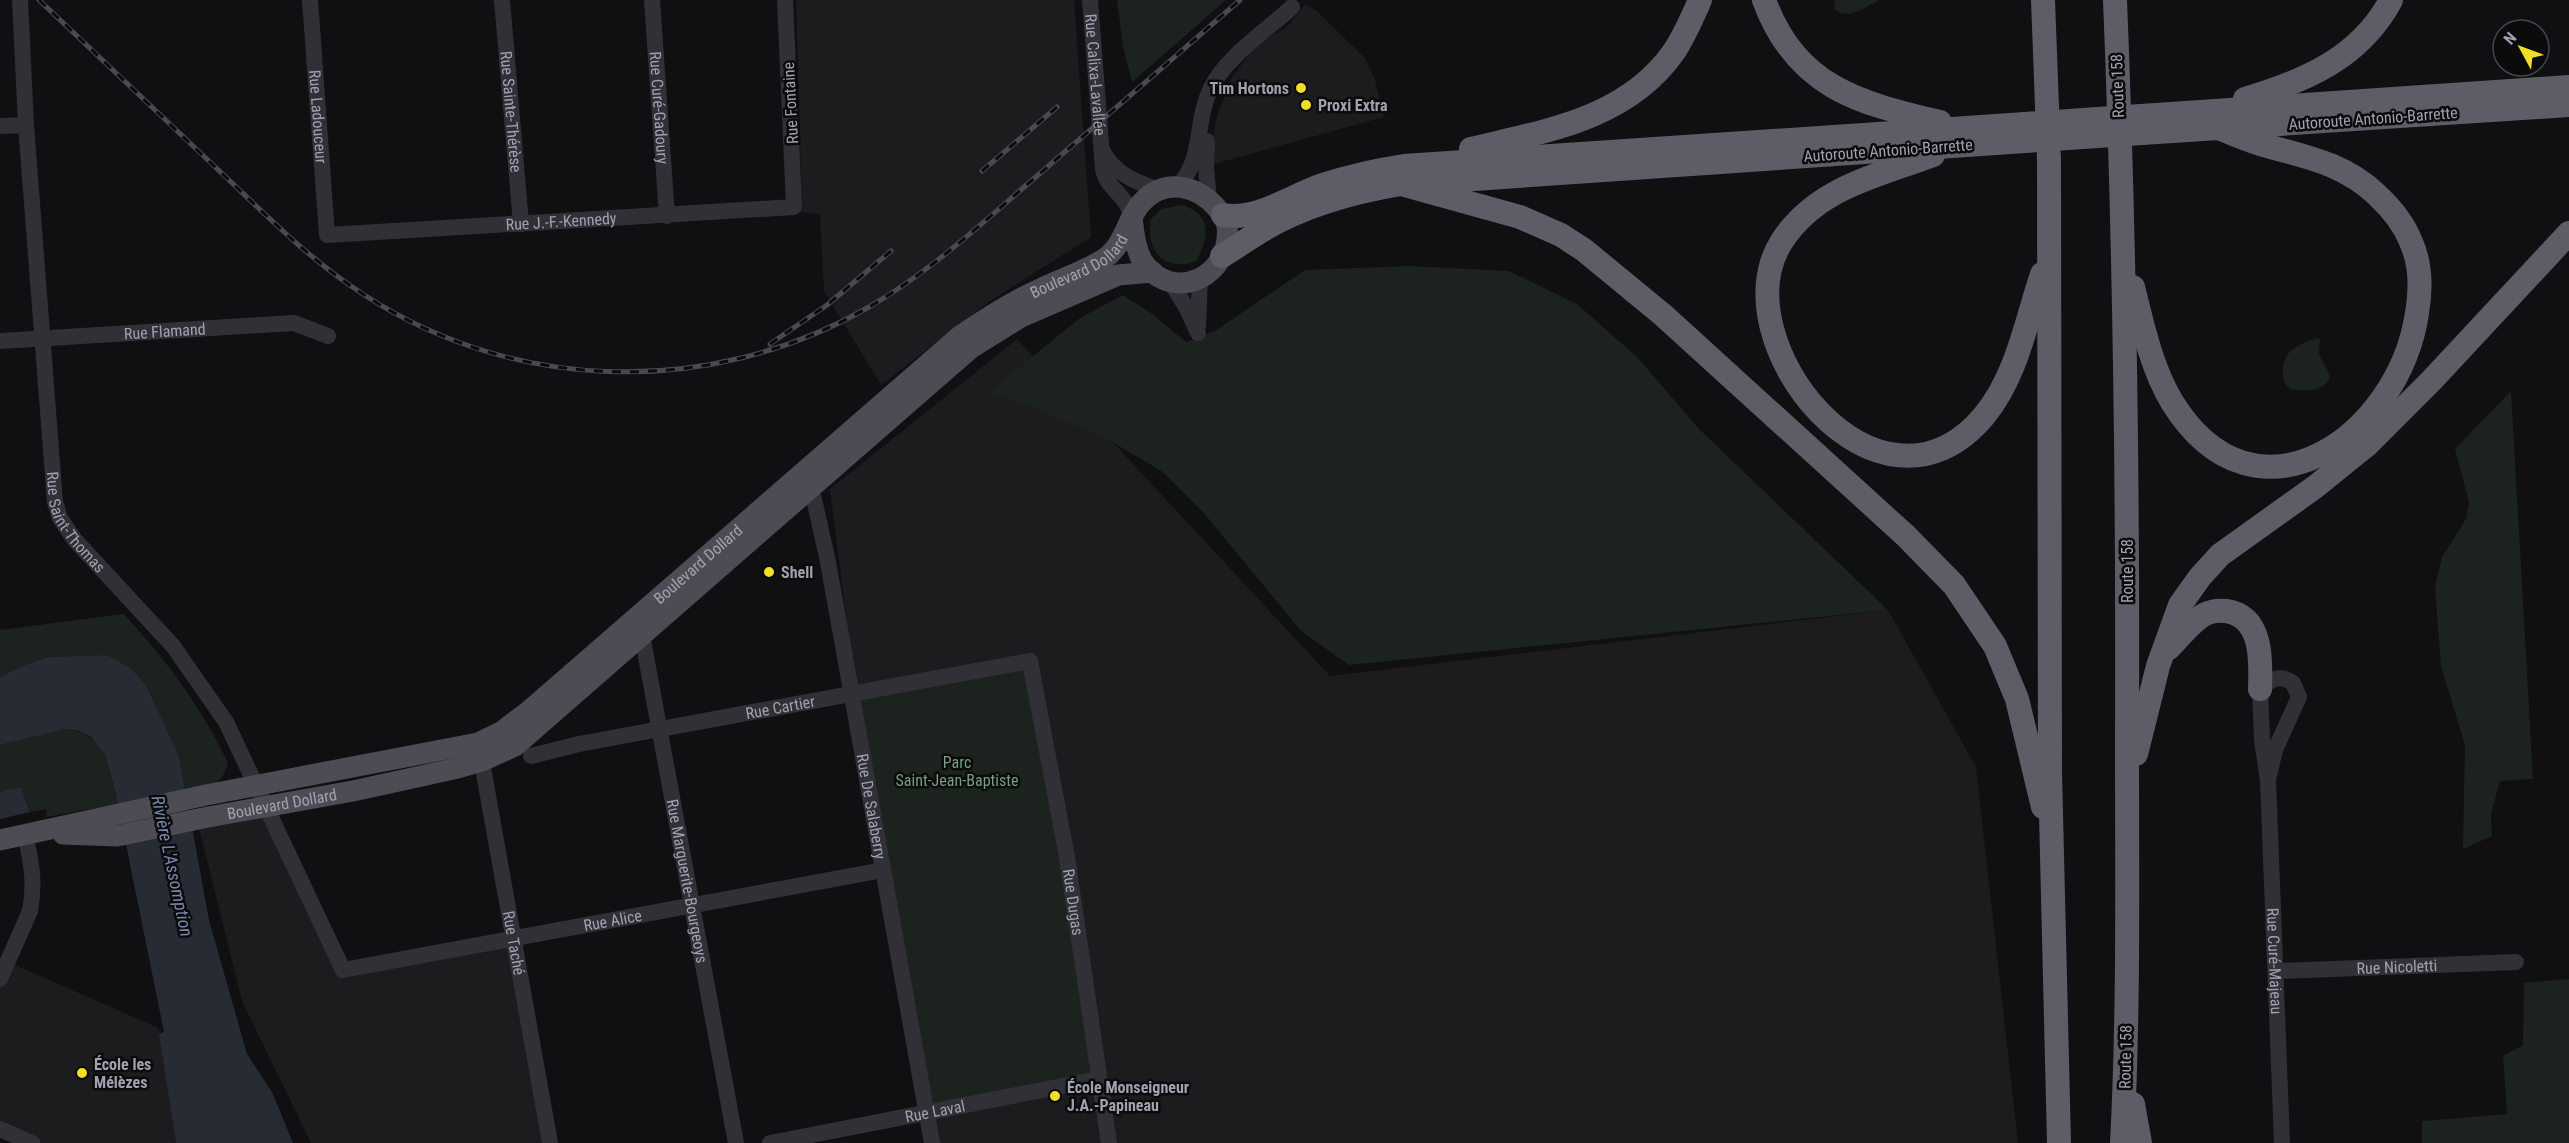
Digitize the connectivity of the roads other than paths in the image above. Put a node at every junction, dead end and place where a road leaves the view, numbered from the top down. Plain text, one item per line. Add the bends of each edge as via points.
1 (20, 0) edge
2 (310, 0) edge
3 (502, 0) edge
4 (652, 0) edge
5 (785, 0) edge
6 (1090, 0) edge
7 (1700, 0) edge
8 (1764, 0) edge
9 (2043, 0) edge
10 (2115, 0) edge
11 (2132, 0) edge
12 (2391, 0) edge
13 (1292, 7) dead end
14 (1239, 55) junction
15 (2116, 56) junction
16 (2569, 87) edge
17 (2569, 105) edge
18 (2210, 119) junction
19 (27, 125) junction
20 (0, 126) edge
21 (1962, 137) junction
22 (1102, 149) junction
23 (1403, 175) junction
24 (1168, 188) junction
25 (794, 207) joint
26 (1216, 207) junction
27 (667, 216) junction
28 (1132, 218) junction
29 (521, 224) junction
30 (2569, 233) edge
31 (327, 235) joint
32 (2122, 244) junction
33 (2049, 255) junction
34 (1222, 256) junction
35 (1162, 277) junction
36 (1200, 279) junction
37 (328, 336) dead end
38 (43, 338) junction
39 (0, 341) edge
40 (803, 482) junction
41 (636, 628) junction
42 (2163, 654) junction
43 (1030, 661) joint
44 (2260, 689) junction
45 (851, 694) junction
46 (659, 729) junction
47 (480, 752) junction
48 (531, 756) dead end
49 (2268, 780) junction
50 (255, 786) junction
51 (2127, 792) junction
52 (265, 808) junction
53 (32, 835) junction
54 (2052, 835) junction
55 (0, 840) edge
56 (883, 870) junction
57 (692, 905) junction
58 (514, 937) junction
59 (2516, 962) dead end
60 (343, 970) joint
61 (2277, 970) junction
62 (0, 979) edge
63 (2126, 1060) junction
64 (1099, 1079) junction
65 (926, 1112) junction
66 (0, 1129) edge
67 (32, 1143) edge
68 (550, 1143) edge
69 (735, 1143) edge
70 (770, 1143) edge
71 (932, 1143) edge
72 (1108, 1143) edge
73 (2058, 1143) edge
74 (2122, 1143) edge
75 (2140, 1143) edge
76 (2282, 1143) edge

1 - 19 street, Rue Saint-Thomas
2 - 31 street, Rue Ladouceur
3 - 29 street, Rue Sainte-Thérèse
4 - 27 street, Rue Curé-Gadoury
5 - 25 street, Rue Fontaine
6 - 22 street, Rue Calixa-Lavallée
7 - 23 highway via 1665,63 1641,87 1617,103 1555,130
8 - 21 highway via 1791,50 1836,89
9 - 33 highway
10 - 15 highway, Route 158
11 - 15 highway
12 - 18 highway via 2369,32 2332,64
13 - 14 street
14 - 24 street via 1209,91 1199,124 1195,160 1188,174
14 - 26 street via 1210,120 1206,168
15 - 32 highway, Route 158
16 - 18 highway, Autoroute Antonio-Barrette
17 - 18 highway, Autoroute Antonio-Barrette
18 - 21 highway, Autoroute Antonio-Barrette, bridge
18 - 32 highway via 2266,146 2343,170 2378,196 2406,232 2419,273 2416,322 2400,370 2374,411 2339,445 2299,464 2259,467 2214,449 2184,420 2161,380 2146,341
19 - 20 street
19 - 38 street, Rue Saint-Thomas
21 - 23 highway, Autoroute Antonio-Barrette
21 - 33 highway via 1832,194 1797,222 1778,249 1769,274 1770,317 1786,364 1799,387 1814,407 1849,439 1880,452 1920,454 1960,437 1984,415 2009,376
22 - 24 street, Rue Calixa-Lavallée via 1122,174
22 - 28 street, Rue Calixa-Lavallée via 1104,175 1126,200
23 - 26 highway, Autoroute Antonio-Barrette via 1367,172 1328,183 1247,216
23 - 34 highway, Autoroute Antonio-Barrette via 1296,213
23 - 54 highway via 1520,217 1584,250 1655,308 1926,555 1971,608 2000,657 2017,699
24 - 26 main road via 1197,191
24 - 28 main road via 1143,201
25 - 27 street, Rue J.-F.-Kennedy
26 - 34 main road via 1227,228
27 - 29 street, Rue J.-F.-Kennedy
28 - 35 main road via 1139,254
28 - 40 main road, Boulevard Dollard via 1119,245 1106,258 1027,295 972,328 934,357
29 - 31 street, Rue J.-F.-Kennedy
30 - 42 highway via 2373,440 2207,568 2180,605
32 - 51 highway, Route 158
33 - 54 highway
34 - 36 main road via 1216,267
35 - 36 main road via 1189,282
35 - 36 street via 1190,314 1197,333
35 - 40 main road, Boulevard Dollard via 1118,275 1001,328
37 - 38 street, Rue Flamand via 294,323
38 - 39 street, Rue Flamand
38 - 50 street, Rue Saint-Thomas via 60,518 74,539 172,646 226,723
40 - 41 main road, Boulevard Dollard
40 - 45 street, Rue De Salaberry via 814,499
41 - 46 street, Rue Marguerite-Bourgeoys
41 - 47 main road, Boulevard Dollard via 515,746
42 - 44 highway via 2199,617 2231,612 2257,636
42 - 51 highway via 2151,688
43 - 45 street, Rue Cartier
43 - 64 street, Rue Dugas via 1067,857
44 - 49 street, Rue Curé-Majeau
44 - 49 street, Rue Curé-Majeau via 2271,680 2282,678 2293,683 2299,697 2275,750
45 - 46 street, Rue Cartier
45 - 56 street, Rue De Salaberry
46 - 48 street, Rue Cartier
46 - 57 street, Rue Marguerite-Bourgeoys
47 - 50 main road, Boulevard Dollard
47 - 52 main road, Boulevard Dollard via 353,791
47 - 58 street, Rue Taché
49 - 61 street, Rue Curé-Majeau
50 - 52 street, Rue Saint-Thomas
50 - 53 main road, Boulevard Dollard
51 - 63 highway, Route 158
52 - 53 main road, Boulevard Dollard via 117,836
52 - 60 street, Rue Saint-Thomas
53 - 55 main road
53 - 62 street via 30,911
54 - 73 highway
56 - 57 street, Rue Alice
56 - 65 street, Rue De Salaberry
57 - 58 street, Rue Alice
57 - 69 street, Rue Marguerite-Bourgeoys
58 - 60 street, Rue Alice
58 - 68 street, Rue Taché
59 - 61 street, Rue Nicoletti
61 - 76 street, Rue Curé-Majeau
63 - 74 highway, Route 158
63 - 75 highway
64 - 65 street, Rue Laval
64 - 72 street, Rue Dugas
65 - 70 street, Rue Laval
65 - 71 street, Rue De Salaberry
66 - 67 street

